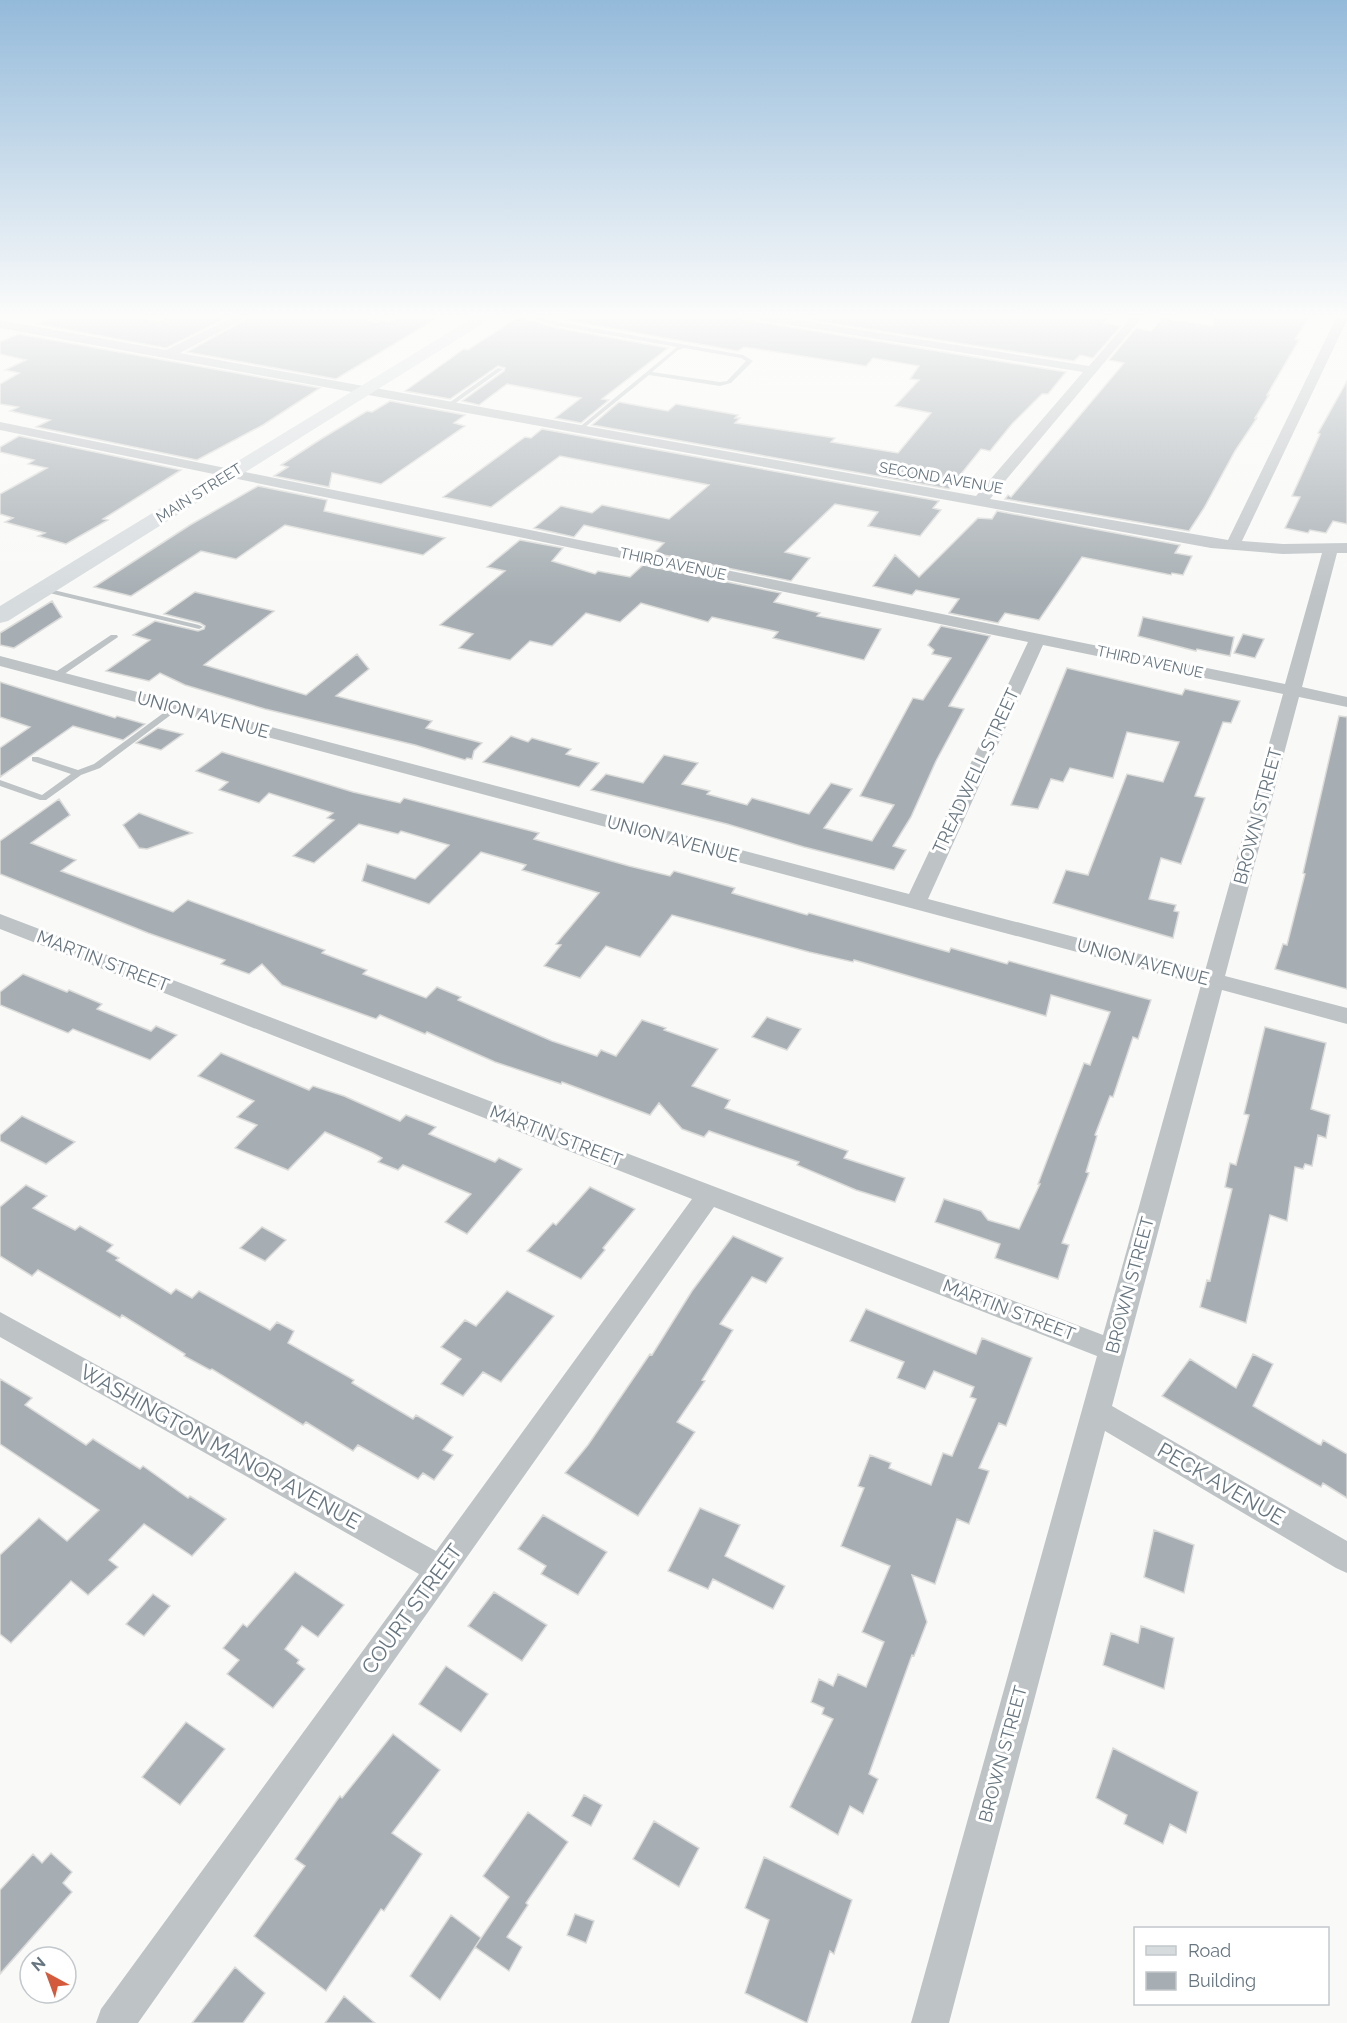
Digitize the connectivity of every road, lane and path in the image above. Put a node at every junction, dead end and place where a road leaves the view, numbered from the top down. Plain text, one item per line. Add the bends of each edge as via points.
1 (336, 408) edge
2 (461, 408) edge
3 (606, 408) edge
4 (1059, 408) edge
5 (1299, 408) edge
6 (0, 426) edge
7 (18, 430) junction
8 (579, 430) junction
9 (0, 439) edge
10 (232, 473) junction
11 (978, 502) junction
12 (1233, 545) junction
13 (1339, 548) edge
14 (44, 589) junction
15 (1, 613) edge
16 (199, 627) dead end
17 (114, 637) dead end
18 (1037, 639) junction
19 (0, 661) edge
20 (57, 675) junction
21 (1293, 691) junction
22 (1347, 702) edge
23 (176, 708) junction
24 (35, 759) dead end
25 (78, 773) junction
26 (0, 783) edge
27 (916, 902) junction
28 (0, 921) edge
29 (1212, 980) junction
30 (1347, 1016) edge
31 (709, 1195) junction
32 (0, 1323) edge
33 (1112, 1350) junction
34 (1096, 1410) junction
35 (1347, 1558) edge
36 (441, 1570) junction
37 (115, 2023) edge
38 (930, 2023) edge

1 - 10 street, MAIN STREET
2 - 8 street, SECOND AVENUE
3 - 8 lane
4 - 11 street
5 - 12 street
6 - 7 street, THIRD AVENUE
7 - 9 street
7 - 10 street, THIRD AVENUE
8 - 11 street, SECOND AVENUE
10 - 14 street, MAIN STREET
10 - 18 street, THIRD AVENUE
11 - 12 street, SECOND AVENUE
12 - 13 street, SECOND AVENUE
13 - 21 street, BROWN STREET
14 - 15 street, MAIN STREET
14 - 16 lane
17 - 20 lane
18 - 21 street, THIRD AVENUE
18 - 27 street, TREADWELL STREET
19 - 20 street, UNION AVENUE
20 - 23 street, UNION AVENUE
21 - 22 street, THIRD AVENUE
21 - 29 street, BROWN STREET
23 - 25 lane via 98,766
23 - 27 street, UNION AVENUE
24 - 25 lane
25 - 26 lane via 43,798
27 - 29 street, UNION AVENUE
28 - 31 street, MARTIN STREET
29 - 30 street, UNION AVENUE
29 - 33 street, BROWN STREET
31 - 33 street, MARTIN STREET
31 - 36 street, COURT STREET
32 - 36 street, WASHINGTON MANOR AVENUE
33 - 34 street, BROWN STREET
34 - 35 street, PECK AVENUE
34 - 38 street, BROWN STREET
36 - 37 street, COURT STREET

